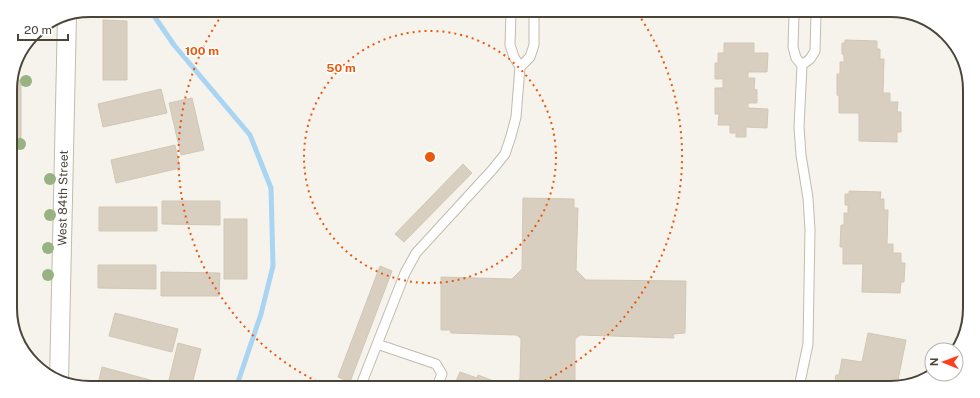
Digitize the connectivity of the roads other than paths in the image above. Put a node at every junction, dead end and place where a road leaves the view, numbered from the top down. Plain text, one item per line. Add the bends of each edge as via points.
1 (511, 17) edge
2 (534, 17) edge
3 (794, 17) edge
4 (816, 17) edge
5 (67, 21) edge
6 (802, 65) junction
7 (520, 67) junction
8 (377, 344) junction
9 (60, 374) edge
10 (363, 381) edge
11 (439, 381) edge
12 (800, 381) edge

1 - 7 lane via 510,45
2 - 7 lane via 534,45 530,57
3 - 6 lane via 793,47 796,58
4 - 6 lane via 815,51
5 - 9 street, West 84th Street
6 - 12 lane via 799,126 810,229 808,344
7 - 8 lane via 516,117 505,154 416,253 405,273
8 - 10 lane
8 - 11 lane via 436,364 442,374

